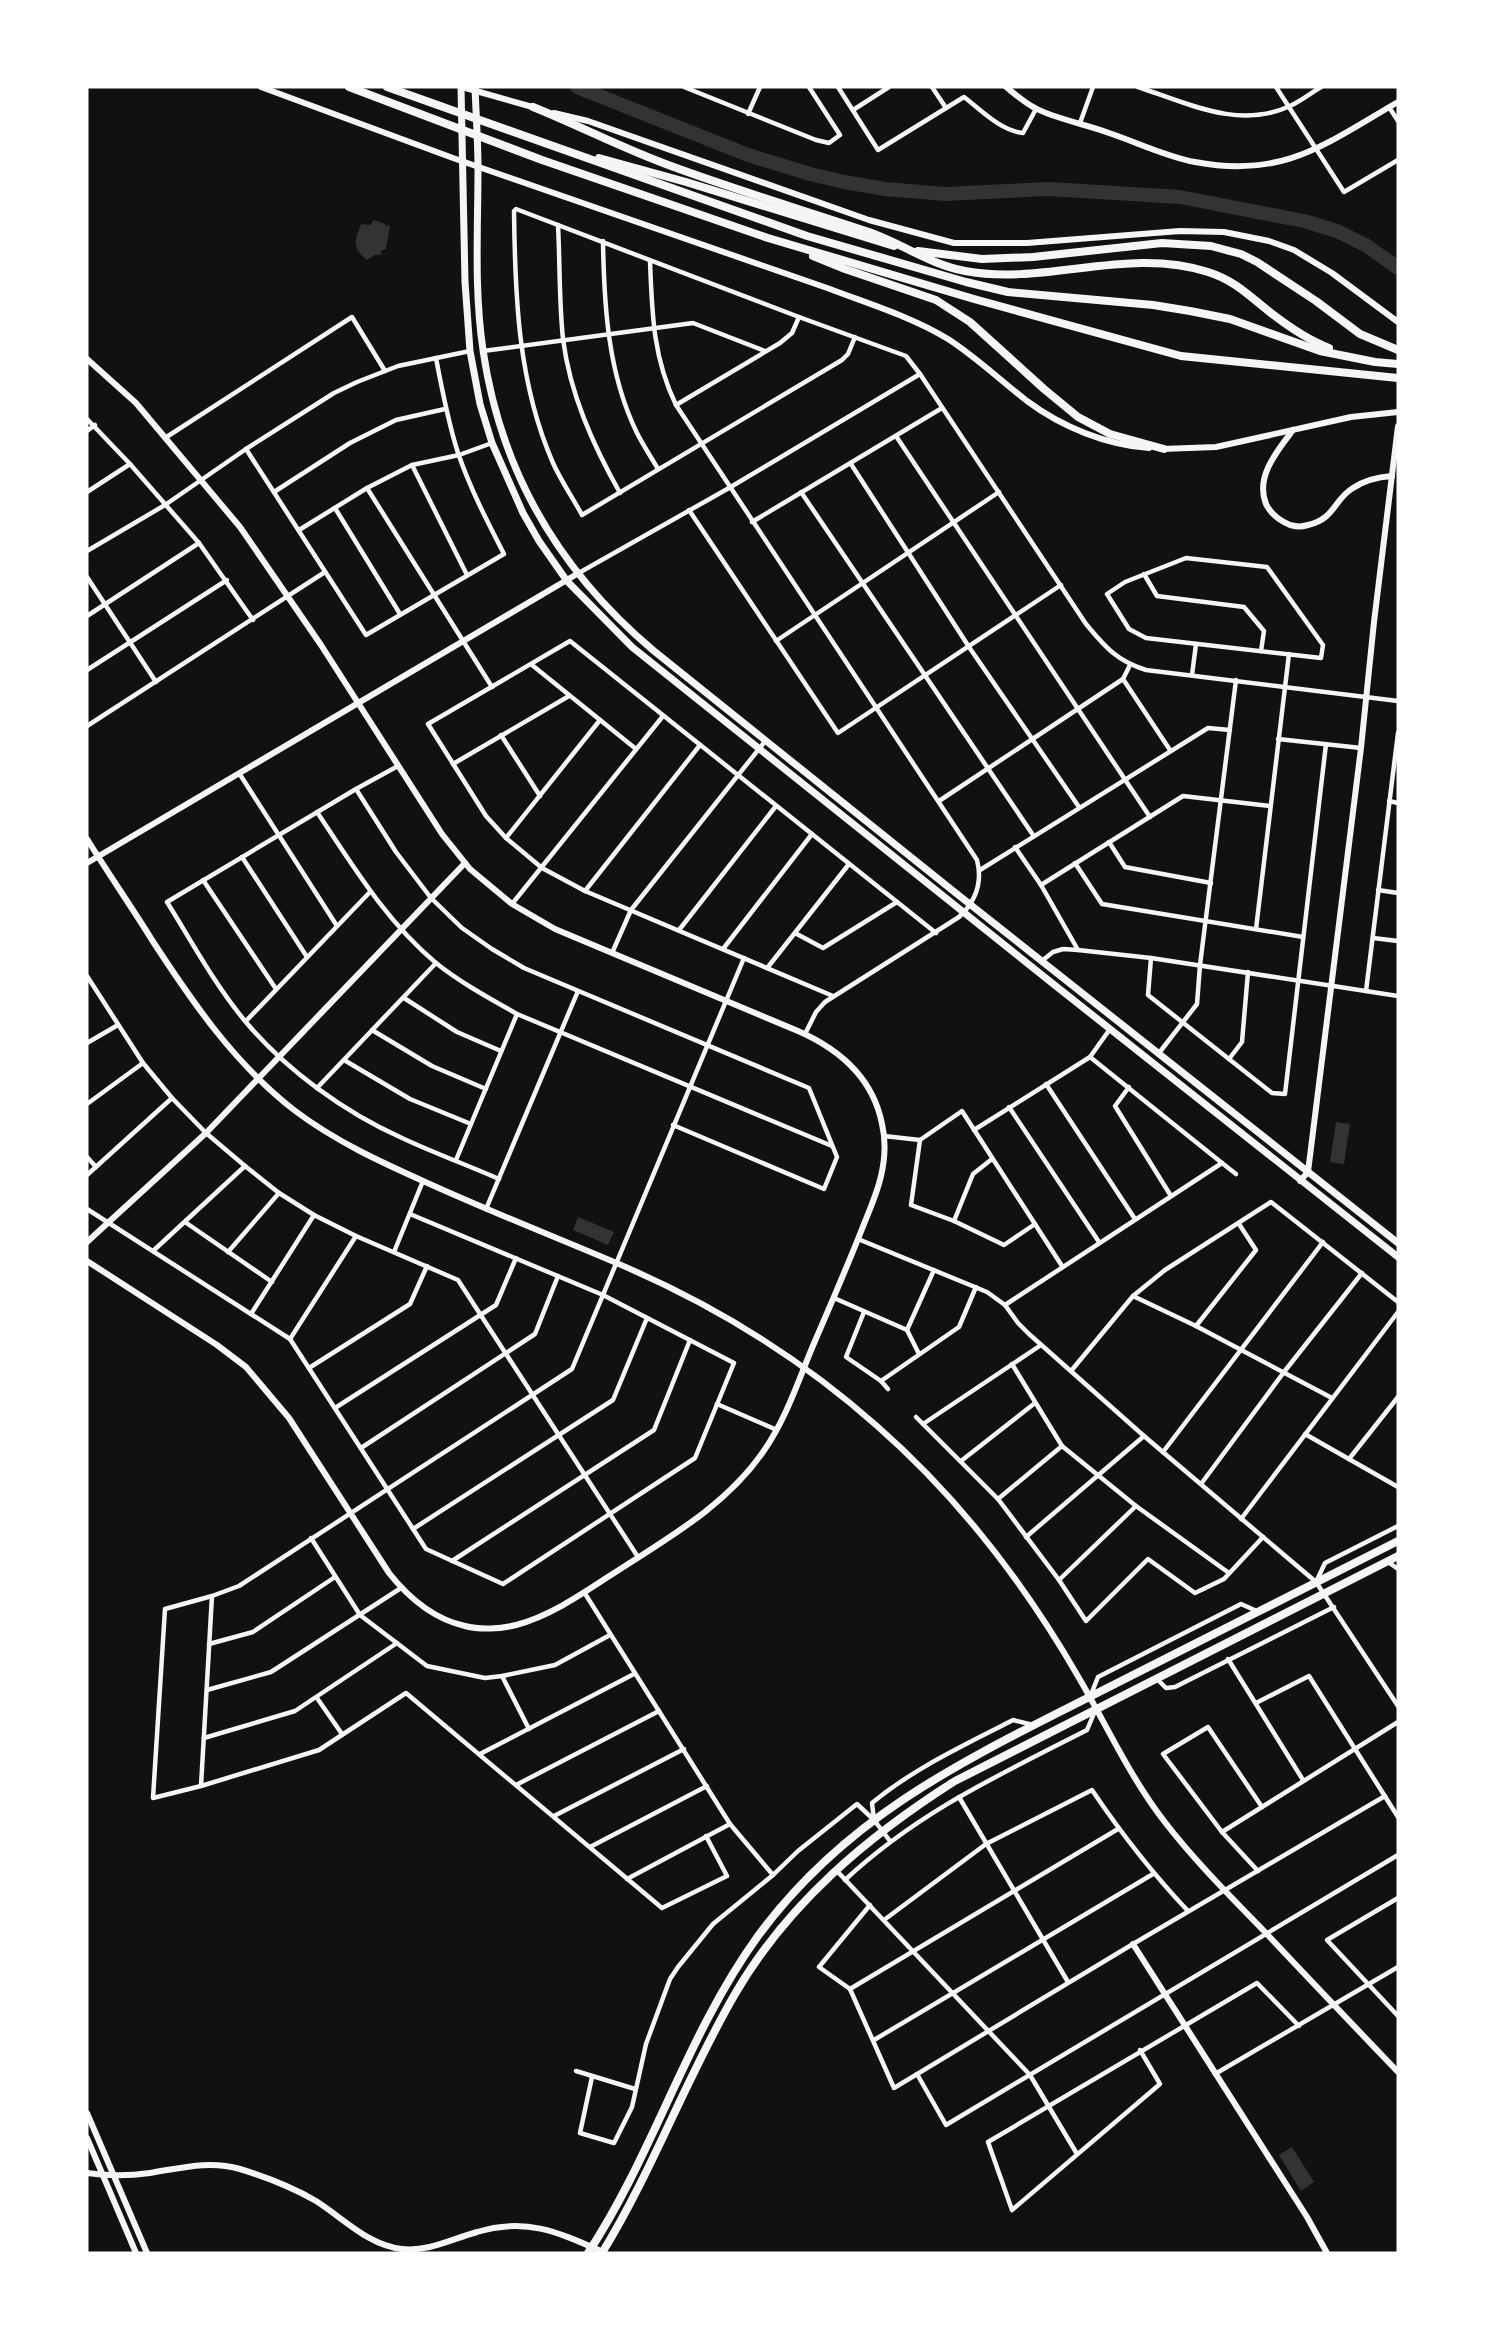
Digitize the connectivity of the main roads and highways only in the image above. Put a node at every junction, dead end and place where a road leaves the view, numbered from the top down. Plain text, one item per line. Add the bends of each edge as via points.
1 (349, 87) edge
2 (387, 87) edge
3 (461, 87) edge
4 (475, 89) edge
5 (533, 107) road end
6 (552, 147) junction
7 (768, 238) junction
8 (1398, 350) edge
9 (1376, 362) junction
10 (1398, 364) edge
11 (1398, 378) edge
12 (1164, 449) road end
13 (1398, 1242) edge
14 (1398, 1257) edge
15 (1398, 1541) edge
16 (1398, 1557) edge
17 (590, 2250) edge
18 (603, 2252) edge

1 - 7 highway via 542,160
2 - 6 highway
3 - 14 main road via 465,282 480,404 492,443 523,513 567,580 632,647
4 - 13 main road via 477,272 483,351 495,406 516,471 544,528 577,574 621,623
5 - 9 highway via 663,163 886,238 929,260 966,271 1017,275 1161,262 1204,270 1231,280 1288,326 1321,345
6 - 8 highway via 686,182 880,243 940,255 982,259 1033,257 1162,243 1226,249 1257,262 1360,334
6 - 9 highway via 807,236 966,282 1008,292 1190,311 1230,319 1320,351
7 - 11 highway via 1181,356
7 - 12 highway via 936,300 970,322 1078,417 1110,434
9 - 10 highway
15 - 17 highway via 931,1780 835,1852 769,1922 742,1960 708,2017 633,2172
16 - 18 highway via 955,1781 882,1830 836,1870 792,1914 736,1993 645,2177

